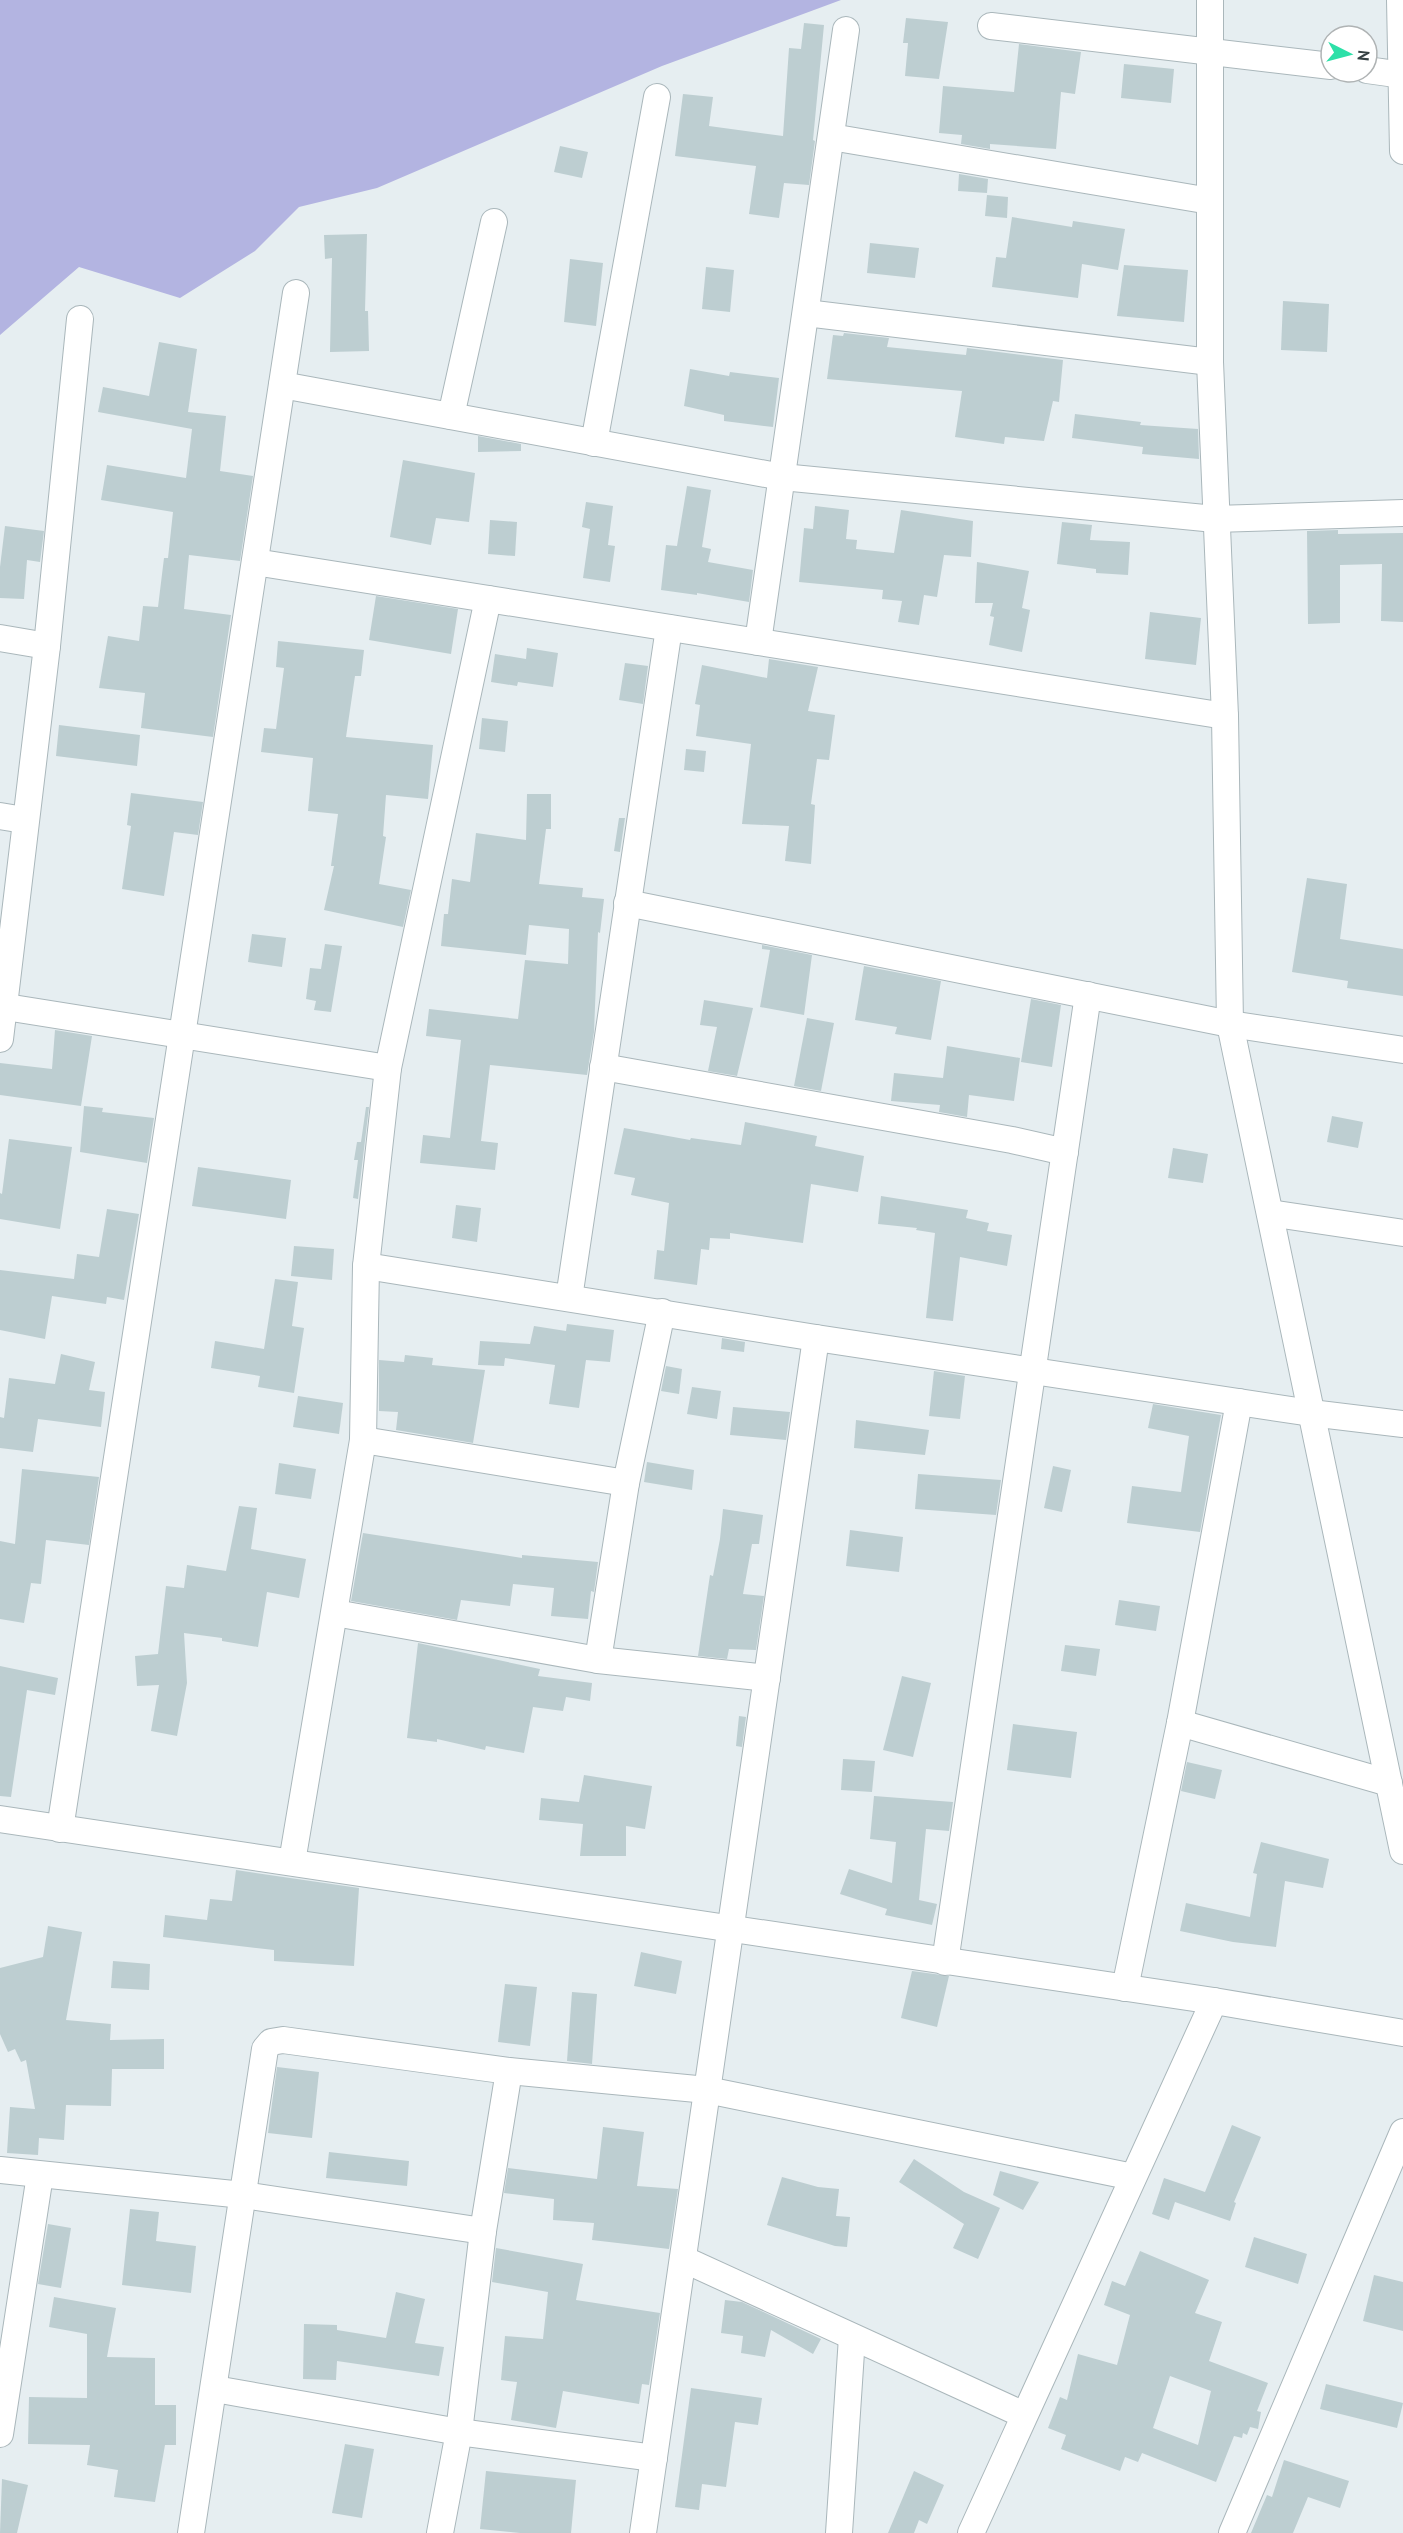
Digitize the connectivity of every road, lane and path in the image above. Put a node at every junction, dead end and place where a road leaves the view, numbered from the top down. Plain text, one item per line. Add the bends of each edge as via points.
1 (1210, 0) edge
2 (1400, 0) edge
3 (991, 26) dead end
4 (846, 30) dead end
5 (1210, 52) junction
6 (1319, 65) edge
7 (1379, 72) edge
8 (1402, 75) edge
9 (657, 97) dead end
10 (831, 137) junction
11 (1403, 151) edge
12 (1210, 201) junction
13 (494, 222) dead end
14 (296, 293) dead end
15 (806, 313) junction
16 (80, 319) dead end
17 (1210, 362) junction
18 (282, 385) junction
19 (451, 416) junction
20 (594, 443) junction
21 (782, 477) junction
22 (1403, 513) edge
23 (1215, 519) junction
24 (255, 562) junction
25 (488, 599) junction
26 (669, 627) junction
27 (0, 638) edge
28 (758, 642) junction
29 (47, 646) junction
30 (1225, 716) junction
31 (12, 818) edge
32 (627, 903) junction
33 (1089, 995) junction
34 (3, 1006) edge
35 (1230, 1024) junction
36 (182, 1035) junction
37 (0, 1039) edge
38 (1403, 1050) edge
39 (603, 1067) junction
40 (388, 1068) junction
41 (1065, 1152) junction
42 (1270, 1213) junction
43 (1403, 1233) edge
44 (366, 1266) junction
45 (569, 1298) junction
46 (662, 1312) junction
47 (816, 1338) junction
48 (1032, 1370) junction
49 (1239, 1402) junction
50 (1311, 1413) junction
51 (1403, 1424) edge
52 (363, 1440) junction
53 (626, 1483) junction
54 (335, 1613) junction
55 (598, 1660) junction
56 (767, 1678) junction
57 (1180, 1723) junction
58 (1389, 1783) junction
59 (0, 1819) edge
60 (60, 1829) junction
61 (1403, 1851) edge
62 (292, 1862) junction
63 (731, 1928) junction
64 (945, 1962) junction
65 (1125, 1988) junction
66 (1214, 2001) junction
67 (1403, 2033) edge
68 (509, 2070) junction
69 (707, 2090) junction
70 (1403, 2132) edge
71 (0, 2170) edge
72 (40, 2175) junction
73 (1133, 2177) junction
74 (243, 2195) junction
75 (483, 2231) junction
76 (683, 2259) junction
77 (852, 2337) junction
78 (5, 2367) edge
79 (215, 2389) junction
80 (1024, 2415) junction
81 (459, 2432) junction
82 (0, 2434) edge
83 (654, 2458) junction
84 (191, 2533) edge
85 (440, 2533) edge
86 (644, 2533) edge
87 (839, 2533) edge
88 (971, 2533) edge
89 (1232, 2533) edge

1 - 5 street
2 - 8 street
3 - 5 street
4 - 10 street
5 - 6 street
5 - 12 street
7 - 8 street
8 - 11 street
9 - 20 street
10 - 12 street
10 - 15 street
12 - 17 street
13 - 19 street
14 - 18 street
15 - 17 street
15 - 21 street
16 - 29 street
17 - 23 street
18 - 19 street
18 - 24 street
19 - 20 street
20 - 21 street
21 - 23 street
21 - 28 street
22 - 23 street
23 - 30 street
24 - 25 street
24 - 36 street
25 - 26 street
25 - 40 street
26 - 28 street
26 - 32 street
27 - 29 street
28 - 30 street
29 - 31 street
30 - 35 street
31 - 34 street
32 - 33 street
32 - 39 street
33 - 35 street
33 - 41 street
34 - 36 street
34 - 37 street
35 - 38 street
35 - 42 street
36 - 40 street
36 - 60 street
39 - 41 street
39 - 45 street
40 - 44 street
41 - 48 street
42 - 43 street
42 - 50 street
44 - 45 street
44 - 52 street
45 - 46 street
46 - 47 street
46 - 53 street
47 - 48 street
47 - 56 street
48 - 49 street
48 - 64 street
49 - 50 street
49 - 57 street
50 - 51 street
50 - 58 street
52 - 53 street
52 - 54 street
53 - 55 street
54 - 55 street
54 - 62 street
55 - 56 street
56 - 63 street
57 - 58 street
57 - 65 street
58 - 61 street
59 - 60 street
60 - 62 street
62 - 63 street
63 - 64 street
63 - 69 street
64 - 65 street
65 - 66 street
66 - 67 street
66 - 73 street
68 - 69 street
68 - 74 street via 283,2040 271,2042 265,2049
68 - 75 street
69 - 73 street
69 - 76 street
70 - 89 street
71 - 72 street
72 - 74 street
72 - 78 street
73 - 80 street
74 - 75 street
74 - 79 street
75 - 81 street
76 - 77 street
76 - 83 street
77 - 80 street
77 - 87 street
78 - 82 street
79 - 81 street
79 - 84 street
80 - 88 street
81 - 83 street
81 - 85 street
83 - 86 street

